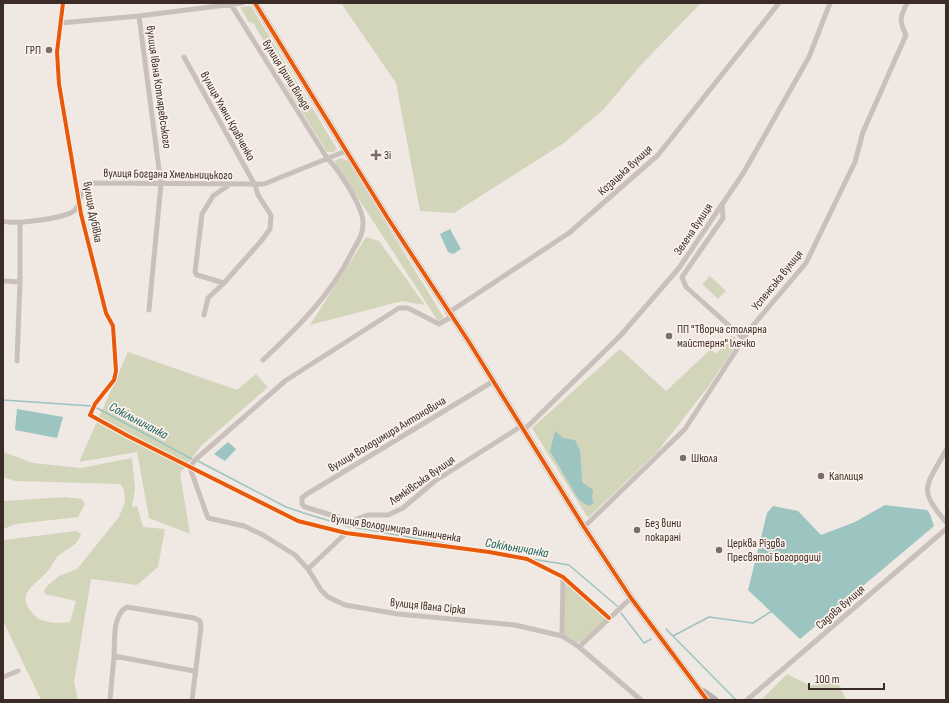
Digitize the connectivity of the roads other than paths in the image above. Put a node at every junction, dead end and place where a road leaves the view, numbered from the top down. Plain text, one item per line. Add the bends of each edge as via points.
1 (63, 3) edge
2 (242, 3) edge
3 (255, 3) edge
4 (779, 3) edge
5 (830, 3) edge
6 (907, 3) edge
7 (231, 4) edge
8 (139, 16) junction
9 (60, 23) junction
10 (184, 57) dead end
11 (346, 151) junction
12 (327, 158) junction
13 (161, 184) junction
14 (229, 185) junction
15 (255, 185) junction
16 (80, 199) junction
17 (722, 204) junction
18 (3, 221) edge
19 (20, 222) junction
20 (677, 271) junction
21 (682, 277) junction
22 (3, 281) edge
23 (20, 282) junction
24 (224, 283) junction
25 (149, 310) dead end
26 (204, 315) dead end
27 (450, 315) junction
28 (743, 338) junction
29 (263, 360) dead end
30 (17, 361) dead end
31 (492, 382) junction
32 (90, 415) joint
33 (521, 429) junction
34 (946, 450) edge
35 (190, 468) junction
36 (305, 507) joint
37 (946, 522) edge
38 (584, 527) junction
39 (946, 529) edge
40 (346, 533) junction
41 (308, 569) junction
42 (563, 577) junction
43 (631, 598) junction
44 (609, 618) junction
45 (562, 636) junction
46 (579, 647) junction
47 (114, 656) junction
48 (18, 671) dead end
49 (194, 672) junction
50 (3, 677) edge
51 (699, 688) junction
52 (748, 699) edge
53 (110, 700) edge
54 (192, 700) edge
55 (641, 700) edge
56 (707, 700) edge
57 (715, 700) edge

1 - 9 street, вулиця Дубівка
2 - 7 street
3 - 11 main road
4 - 27 street, Козацька вулиця via 658,155 569,233
5 - 17 street, Зелена вулиця via 809,57 744,172
6 - 28 street, Успенська вулиця via 901,16 906,35 863,132 855,162 826,224 806,263
7 - 8 street
7 - 12 street, вулиця Ірини Вільде
8 - 9 street
8 - 13 street, вулиця Івана Котляревського
9 - 16 street, вулиця Дубівка via 57,52 59,84
10 - 15 street, вулиця Уляни Кравченко
11 - 12 street, вулиця Богдана Хмельницького
11 - 27 main road
12 - 15 street, вулиця Богдана Хмельницького via 264,184
12 - 29 street, вулиця Ірини Вільде via 335,166 362,212 362,235 344,268 322,299 296,329
13 - 14 street, вулиця Богдана Хмельницького
13 - 16 street, вулиця Богдана Хмельницького via 88,183 83,186
13 - 25 street, вулиця Івана Котляревського
14 - 15 street, вулиця Богдана Хмельницького
14 - 24 street via 213,196 202,214 195,272 197,275
15 - 24 street, вулиця Уляни Кравченко via 258,195 271,215 270,229
16 - 19 street, вулиця Богдана Хмельницького via 76,209 69,214
16 - 32 street, вулиця Дубівка via 81,214 104,305 113,326 115,347 114,380
17 - 20 street, Зелена вулиця
17 - 21 street via 722,218
18 - 19 street, вулиця Богдана Хмельницького
19 - 23 street
20 - 21 street
20 - 33 street, Зелена вулиця via 621,335
21 - 28 street via 686,287
22 - 23 street
23 - 30 street
24 - 26 street, вулиця Уляни Кравченко via 208,298
27 - 31 main road
27 - 35 street via 438,324 408,308 393,311 285,381 195,460
28 - 38 street, Успенська вулиця via 685,429
31 - 33 main road
31 - 36 street, вулиця Володимира Антоновича via 307,494 300,502
32 - 35 street, вулиця Володимира Винниченка
33 - 36 street, Лемківська вулиця via 435,481 403,508 388,515 368,515 351,521
33 - 38 main road
34 - 37 street via 927,488 930,502
35 - 40 street, вулиця Володимира Винниченка via 298,521
35 - 41 street, вулиця Івана Сірка via 208,518 244,526 263,534 295,555
38 - 43 main road
39 - 52 street, Садова вулиця
40 - 41 street
40 - 42 street, вулиця Володимира Винниченка via 489,552 526,560
41 - 45 street, вулиця Івана Сірка via 328,597 346,606 398,614 515,625
42 - 44 street, вулиця Володимира Винниченка
42 - 45 street
43 - 44 street
43 - 51 main road
44 - 46 street
45 - 46 street, вулиця Івана Сірка
46 - 55 street, вулиця Івана Сірка
47 - 49 street
47 - 49 street via 120,610 127,607 194,618 200,621
47 - 53 street
48 - 50 street
49 - 54 street
51 - 56 main road
51 - 57 main road

